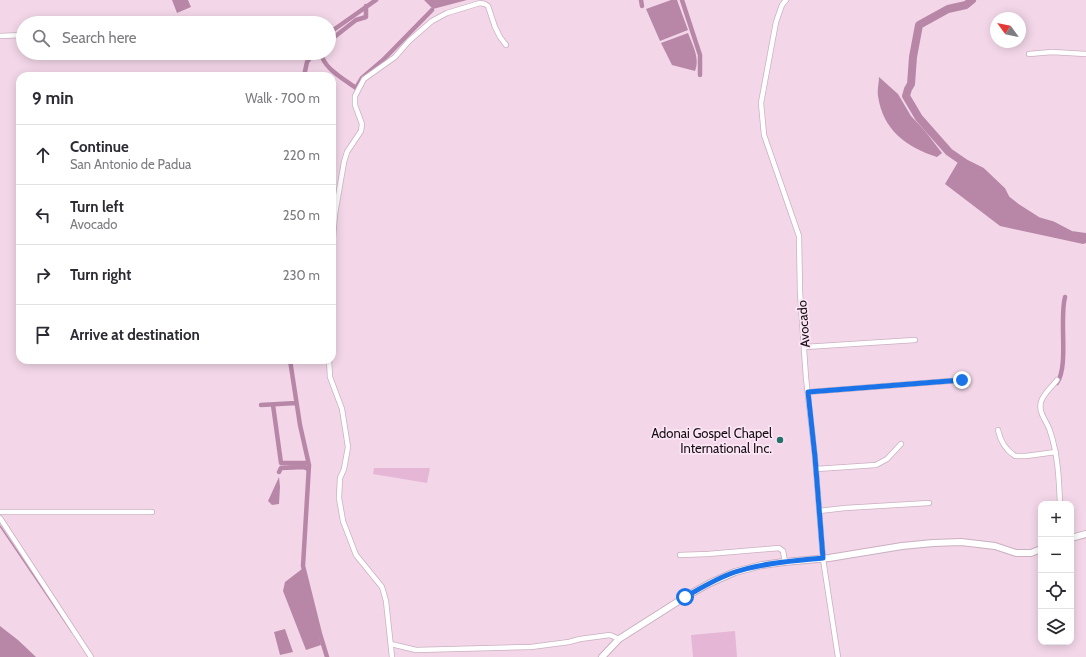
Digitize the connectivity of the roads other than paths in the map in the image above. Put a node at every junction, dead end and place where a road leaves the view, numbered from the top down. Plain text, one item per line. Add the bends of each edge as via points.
1 (786, 0) edge
2 (16, 35) edge
3 (0, 36) edge
4 (506, 45) dead end
5 (1029, 54) dead end
6 (1086, 54) edge
7 (336, 204) edge
8 (915, 340) dead end
9 (804, 347) junction
10 (329, 364) edge
11 (962, 380) dead end
12 (1057, 380) dead end
13 (808, 392) junction
14 (998, 430) dead end
15 (901, 444) dead end
16 (1056, 452) junction
17 (816, 469) junction
18 (1060, 501) edge
19 (929, 503) dead end
20 (820, 511) junction
21 (0, 512) edge
22 (152, 512) dead end
23 (0, 518) edge
24 (1086, 534) edge
25 (1074, 537) edge
26 (1038, 550) edge
27 (680, 555) dead end
28 (823, 558) junction
29 (785, 562) junction
30 (619, 639) junction
31 (391, 644) junction
32 (91, 657) edge
33 (392, 657) edge
34 (602, 657) edge
35 (838, 657) edge

1 - 9 street, Avocado via 776,22 761,102 764,136 800,236 800,292
2 - 3 street
4 - 7 street via 495,27 488,6 480,3 447,13 432,21 395,57 364,79 355,96 355,105 362,124 361,131 344,162
5 - 6 street
8 - 9 street
9 - 13 street, Avocado
10 - 31 street via 330,377 342,410 348,447 340,478 339,498 343,521 356,555 382,587
11 - 13 street
12 - 16 street via 1040,403 1041,413 1049,428
13 - 17 street, Avocado
14 - 16 street via 1000,438 1015,456
15 - 17 street via 887,460 876,465
16 - 18 street
17 - 20 street, Avocado
19 - 20 street
20 - 28 street, Avocado
21 - 22 street
23 - 32 street
24 - 25 street
26 - 28 street via 1016,553 988,545 940,542
27 - 29 street via 779,548 783,551
28 - 29 street
28 - 35 street, Avocado
29 - 30 street via 735,572 710,583
30 - 31 street via 610,635 531,647 416,650
30 - 34 street
31 - 33 street

